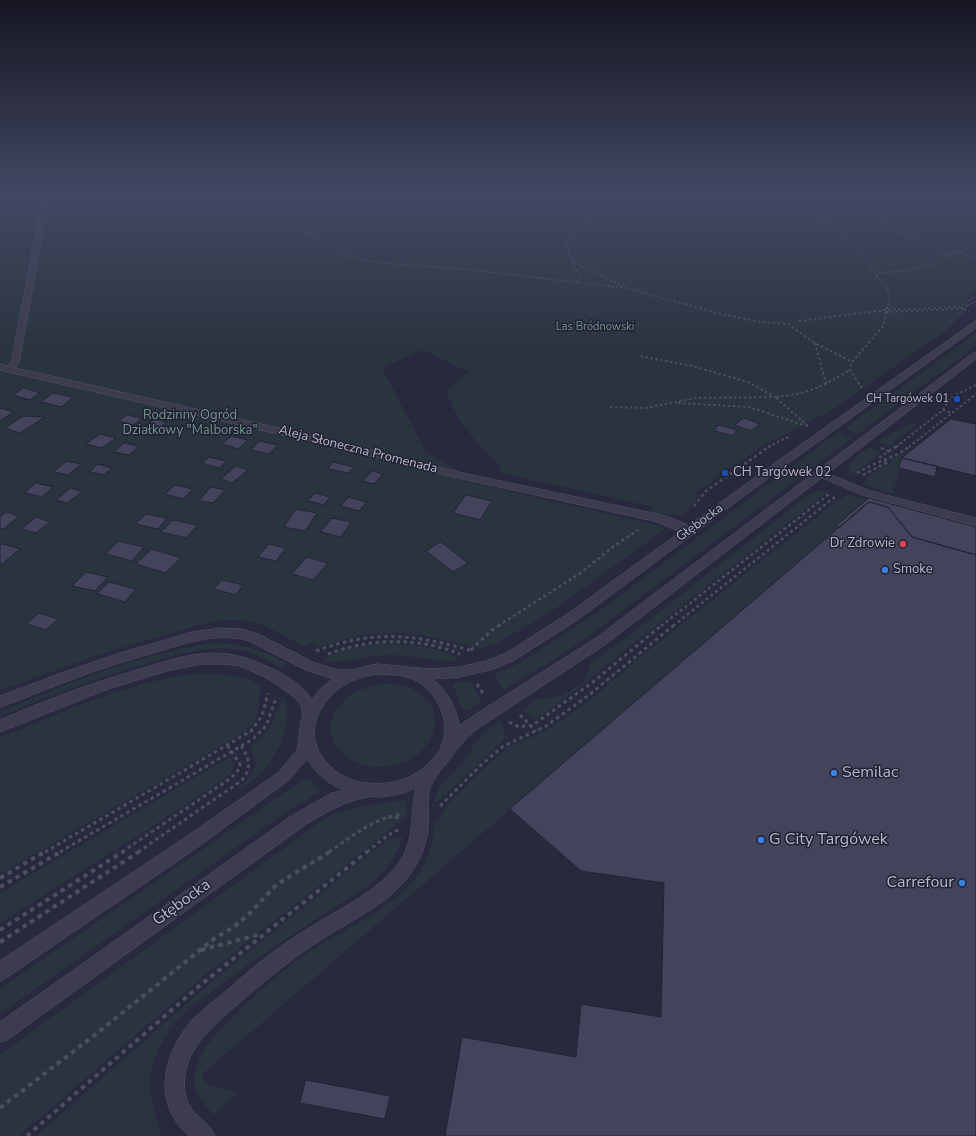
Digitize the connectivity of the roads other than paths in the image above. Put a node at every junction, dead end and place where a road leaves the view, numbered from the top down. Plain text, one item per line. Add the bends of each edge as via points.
1 (37, 245) edge
2 (976, 324) edge
3 (976, 355) edge
4 (4, 368) edge
5 (820, 473) junction
6 (976, 522) edge
7 (688, 531) junction
8 (405, 672) junction
9 (355, 674) junction
10 (0, 702) edge
11 (310, 716) junction
12 (0, 726) edge
13 (307, 740) junction
14 (447, 750) junction
15 (433, 770) junction
16 (372, 790) junction
17 (0, 972) edge
18 (0, 1033) edge
19 (205, 1136) edge

1 - 4 street via 15,362
2 - 7 street, Głębocka
3 - 5 street, Głębocka
4 - 7 street, Aleja Słoneczna Promenada via 323,441 458,475 647,516
5 - 6 street via 866,493
5 - 14 street, Głębocka via 601,641 474,723 461,733
7 - 8 street, Głębocka via 571,618 511,656 489,665 460,672
8 - 9 street, Głębocka via 378,669
8 - 14 street, Głębocka via 429,684 445,702 452,727
9 - 10 street via 344,676 325,673 253,637 240,634 210,634 145,650
9 - 11 street, Głębocka via 328,690 320,698
11 - 12 street via 307,702 283,682 253,665 209,658 169,665 116,681
11 - 13 street, Głębocka
13 - 16 street, Głębocka via 315,760 331,776 351,786
13 - 17 street, Głębocka via 298,762 284,776 189,844
14 - 15 street, Głębocka
15 - 16 street, Głębocka via 405,786
15 - 19 street via 421,789 420,827 414,851 407,866 396,879 373,898 314,934 259,974 210,1017 186,1046 174,1078 174,1094 187,1122
16 - 18 street, Głębocka via 337,798 299,820

